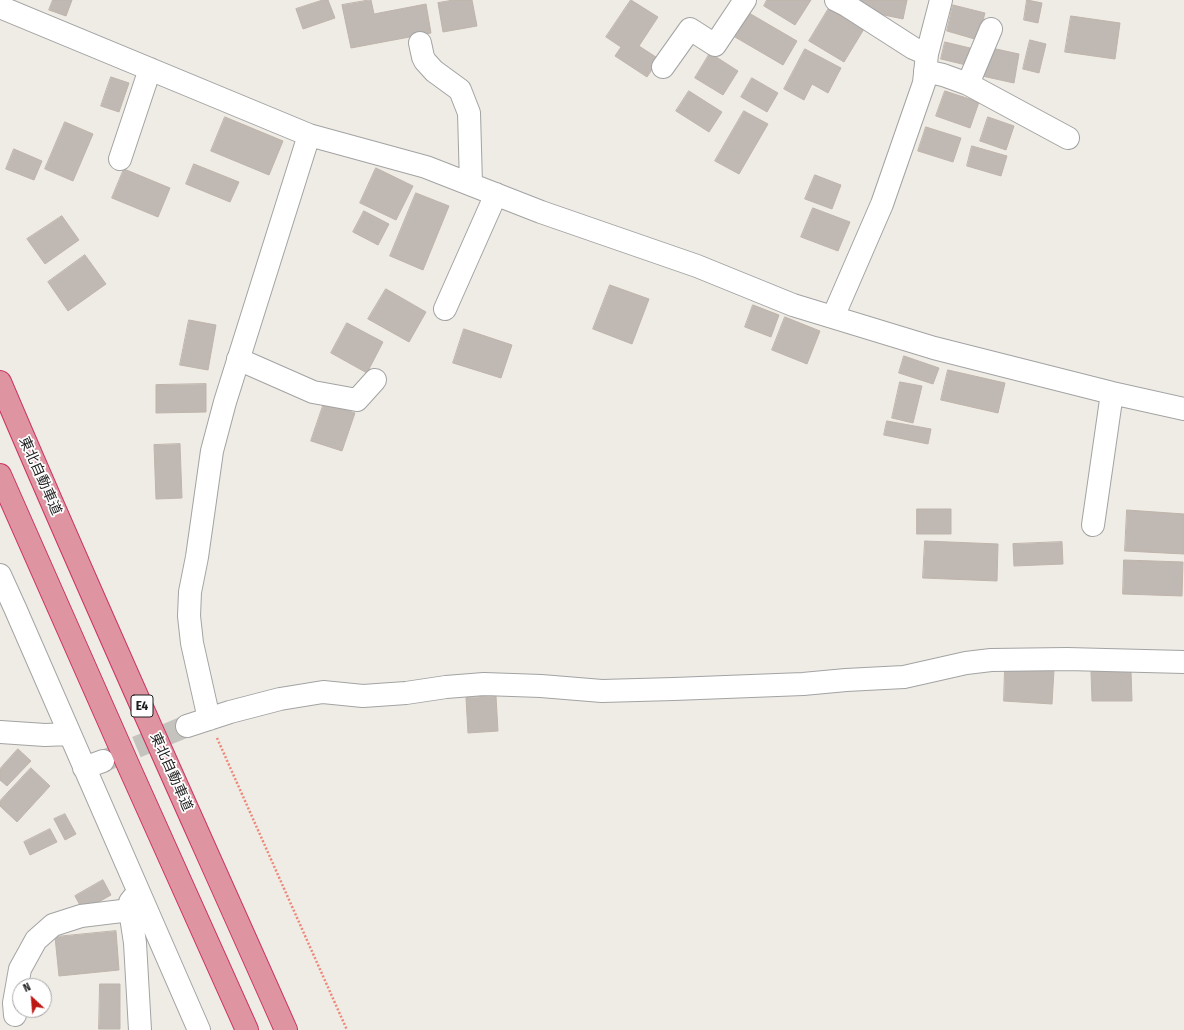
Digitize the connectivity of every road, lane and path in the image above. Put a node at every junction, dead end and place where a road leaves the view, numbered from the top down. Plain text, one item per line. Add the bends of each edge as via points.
1 (745, 0) edge
2 (941, 0) edge
3 (843, 2) edge
4 (0, 7) edge
5 (29, 10) edge
6 (991, 29) dead end
7 (420, 43) dead end
8 (926, 63) junction
9 (663, 67) dead end
10 (150, 69) junction
11 (968, 84) junction
12 (310, 135) junction
13 (1068, 138) dead end
14 (120, 159) dead end
15 (472, 184) junction
16 (496, 194) junction
17 (445, 309) dead end
18 (833, 317) junction
19 (238, 359) junction
20 (374, 380) dead end
21 (0, 382) edge
22 (1112, 393) junction
23 (1184, 409) edge
24 (0, 475) edge
25 (1093, 525) dead end
26 (0, 575) edge
27 (1184, 662) edge
28 (209, 719) junction
29 (187, 726) tunnel mouth
30 (0, 732) edge
31 (70, 734) junction
32 (138, 890) junction
33 (130, 910) junction
34 (18, 978) edge
35 (140, 1030) edge
36 (199, 1030) edge
37 (247, 1030) edge
38 (286, 1030) edge
39 (347, 1030) edge

1 - 9 street via 715,45 690,29
2 - 8 street
3 - 8 street via 913,48
4 - 5 street
5 - 10 street
6 - 11 street
7 - 15 street via 425,61 460,90 469,113
8 - 11 street via 943,75
8 - 18 street via 924,84 882,204
10 - 12 street
10 - 14 street
11 - 13 street
12 - 15 street via 426,167
12 - 19 street
15 - 16 street
16 - 17 street
16 - 18 street via 697,266 793,305
18 - 22 street via 934,348
19 - 20 street via 313,392 357,400
19 - 28 street via 212,451 190,592 192,644
21 - 38 highway, 東北自動車道 / E4
22 - 23 street
22 - 25 street
24 - 37 highway
26 - 31 street
27 - 28 street via 991,660 904,677 674,689 602,691 484,684 363,696 323,692 280,699
28 - 29 street
28 - 39 path
30 - 31 street
31 - 32 street via 94,764
32 - 33 street via 130,902
32 - 36 street
33 - 34 street via 81,916 53,925 36,940 20,969
33 - 35 street via 135,943

